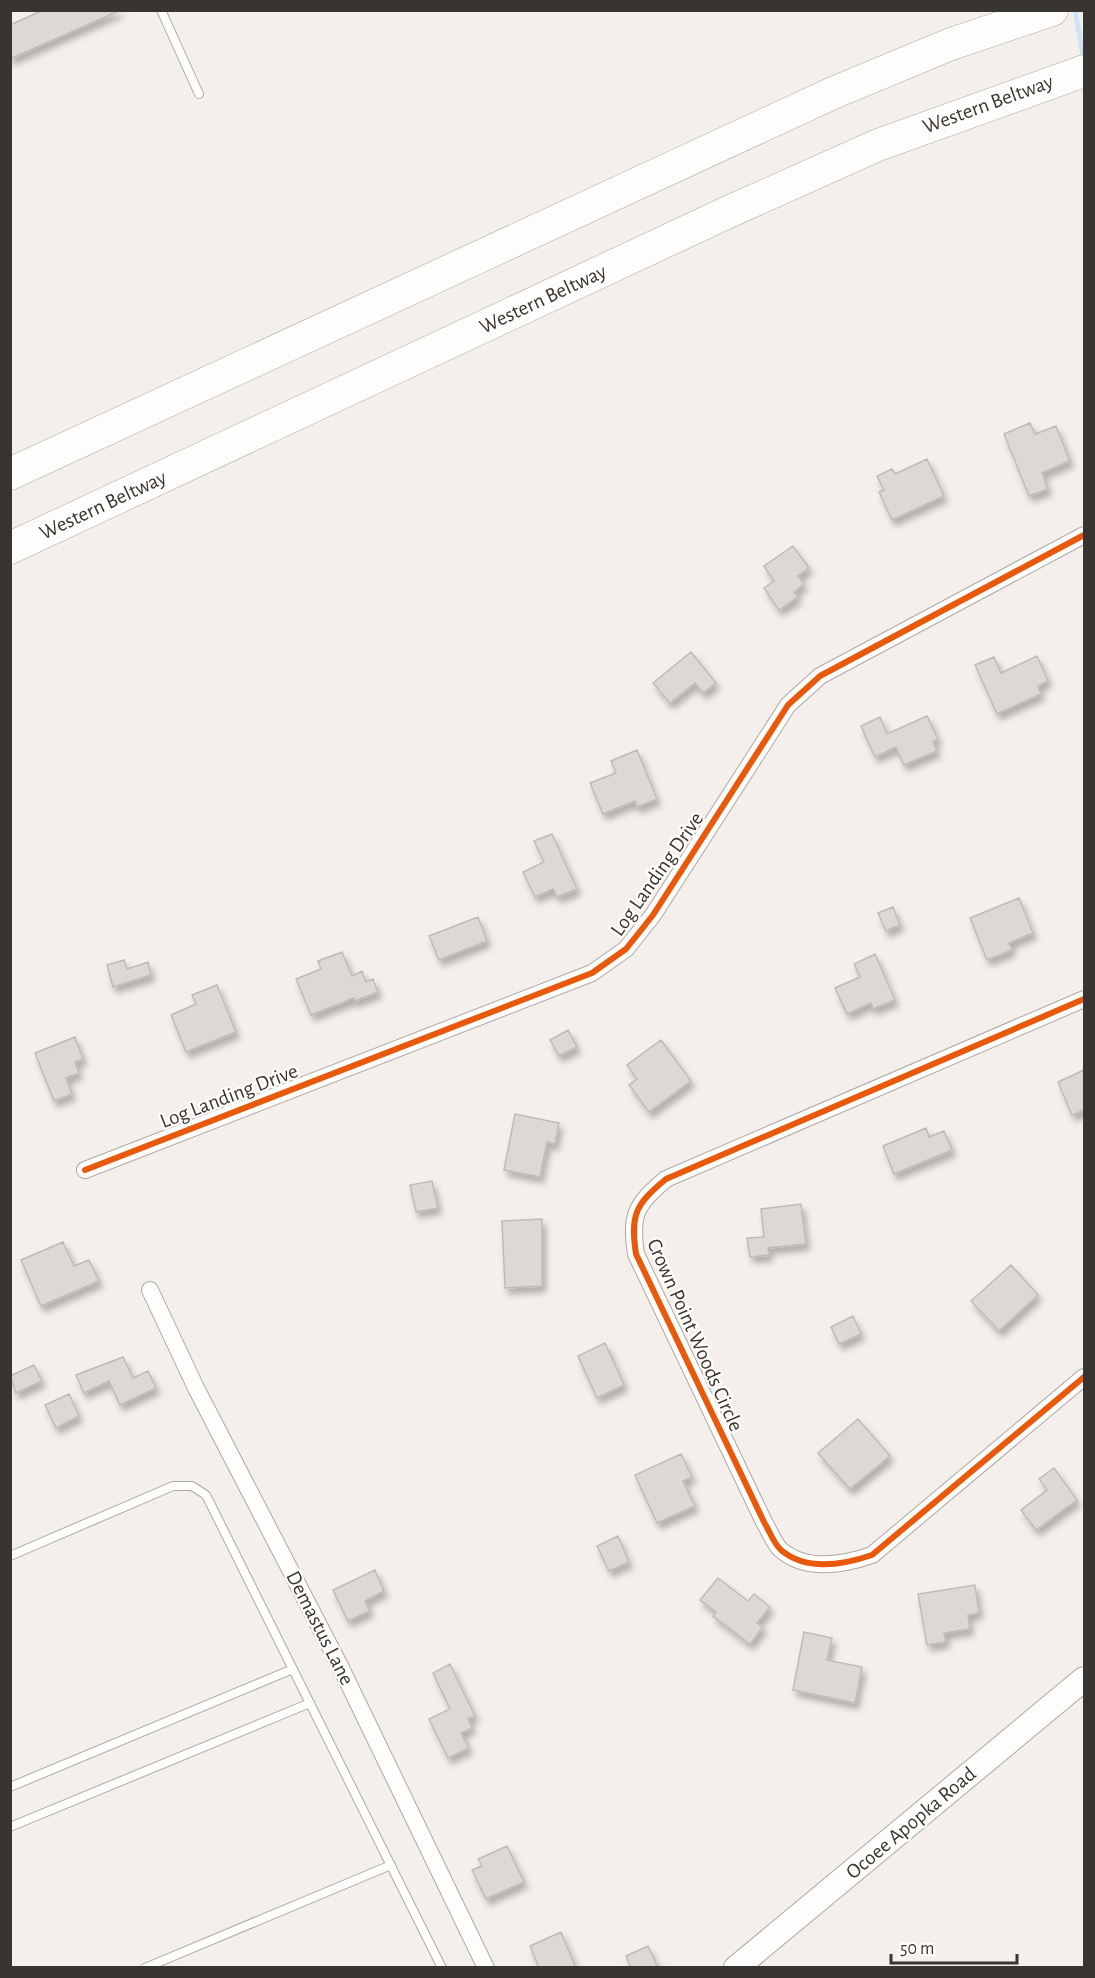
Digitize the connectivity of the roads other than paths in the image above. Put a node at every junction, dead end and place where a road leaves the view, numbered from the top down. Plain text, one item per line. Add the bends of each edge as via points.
1 (161, 10) edge
2 (1042, 13) edge
3 (1084, 71) edge
4 (199, 94) dead end
5 (10, 474) edge
6 (1084, 535) edge
7 (10, 548) edge
8 (1084, 999) edge
9 (85, 1170) dead end
10 (150, 1290) dead end
11 (1084, 1377) edge
12 (10, 1556) edge
13 (293, 1669) junction
14 (1084, 1678) edge
15 (310, 1703) junction
16 (10, 1787) edge
17 (10, 1827) edge
18 (391, 1865) junction
19 (145, 1968) edge
20 (442, 1968) edge
21 (486, 1968) edge
22 (736, 1968) edge

1 - 4 lane
2 - 5 highway via 951,44 833,93
3 - 7 highway, Western Beltway via 878,145
6 - 9 street, Log Landing Drive via 819,676 788,705 653,915 626,949 592,973
8 - 11 street, Crown Point Woods Circle via 666,1179 642,1198 632,1228 636,1254 764,1522 780,1550 804,1563 842,1565 872,1555
10 - 21 street, Demastus Lane via 195,1388 340,1666
12 - 13 lane via 173,1486 192,1486 206,1495
13 - 15 lane
13 - 16 lane
14 - 22 main road, Ocoee Apopka Road
15 - 17 lane
15 - 18 lane
18 - 19 lane
18 - 20 lane

